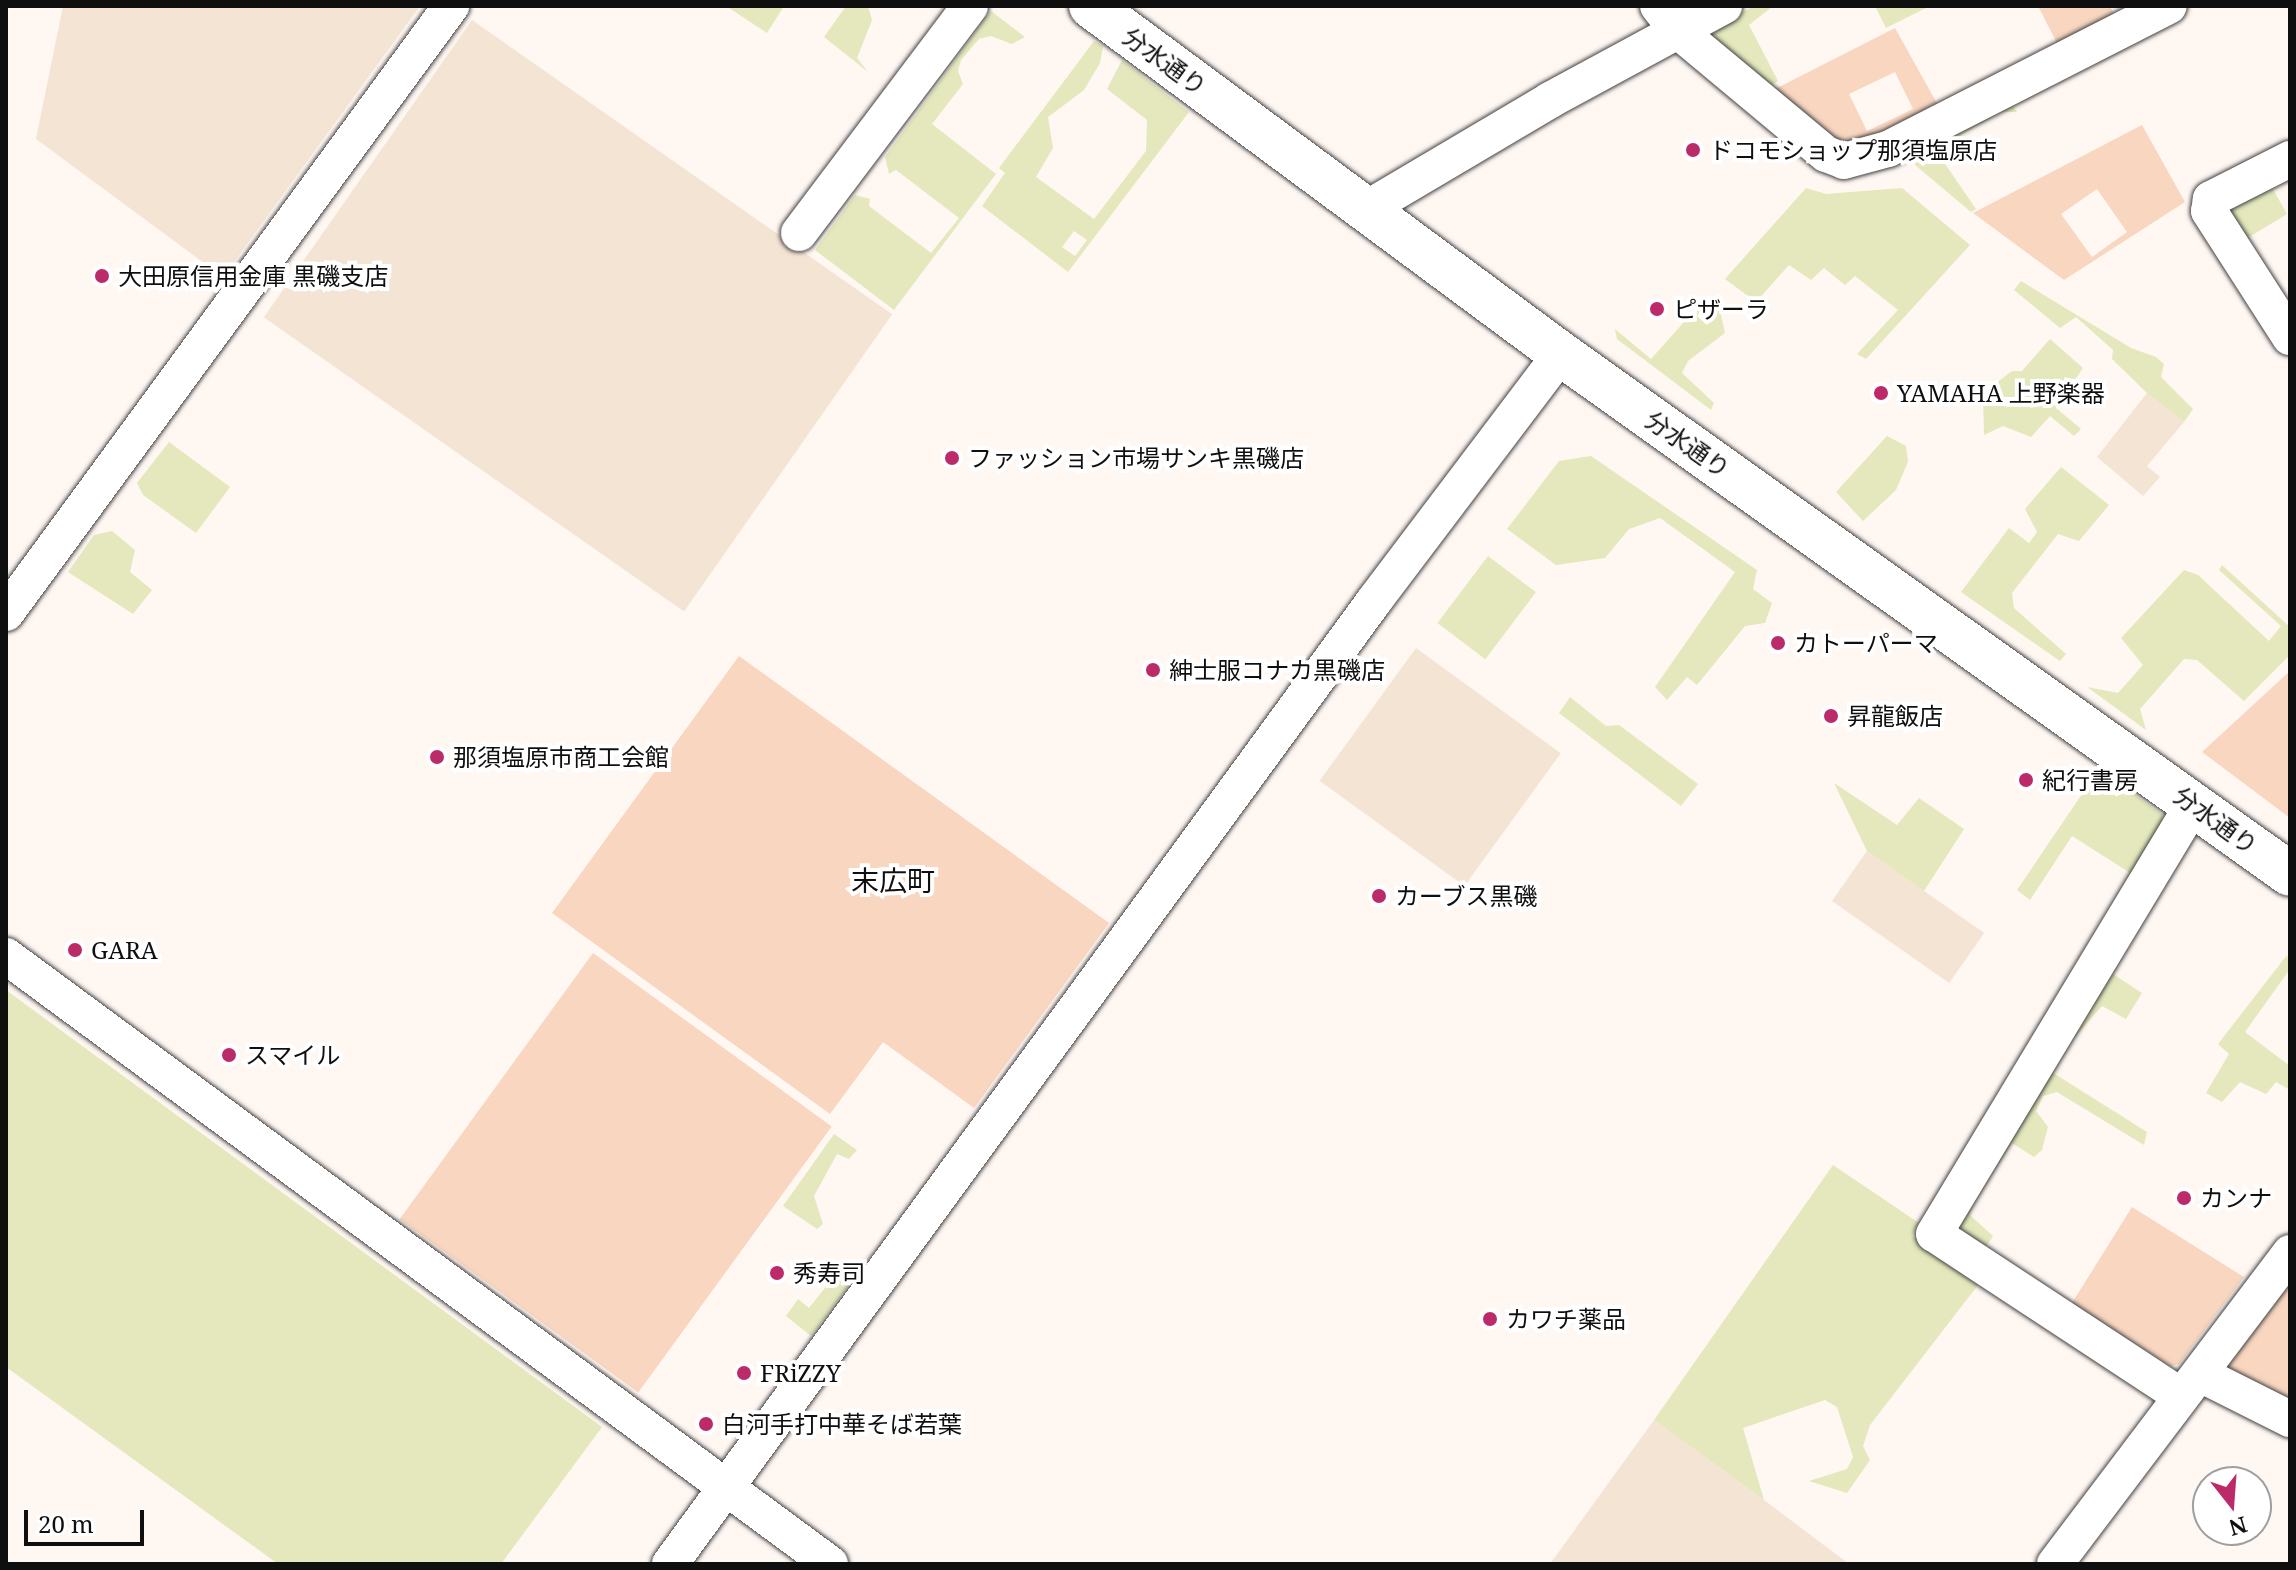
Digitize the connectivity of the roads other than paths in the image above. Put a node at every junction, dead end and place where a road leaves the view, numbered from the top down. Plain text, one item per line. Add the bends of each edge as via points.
1 (451, 6) edge
2 (970, 6) edge
3 (1091, 6) edge
4 (1724, 6) edge
5 (2169, 6) edge
6 (1667, 18) edge
7 (2290, 159) edge
8 (1366, 209) junction
9 (799, 233) dead end
10 (2290, 337) edge
11 (1561, 354) junction
12 (6, 613) edge
13 (2194, 803) junction
14 (2290, 874) edge
15 (6, 956) edge
16 (2290, 1253) edge
17 (2190, 1385) junction
18 (2290, 1419) edge
19 (726, 1487) junction
20 (670, 1564) edge
21 (830, 1564) edge
22 (2055, 1564) edge

1 - 12 street
2 - 9 street
3 - 8 street, 分水通り
4 - 6 street
5 - 6 street via 1888,149 1844,161 1826,154
6 - 8 street
7 - 10 street via 2211,199 2209,211
8 - 11 street, 分水通り
11 - 13 street, 分水通り
11 - 19 street
13 - 14 street, 分水通り
13 - 17 street via 1934,1234
15 - 19 street
16 - 17 street
17 - 18 street
17 - 22 street
19 - 20 street
19 - 21 street

